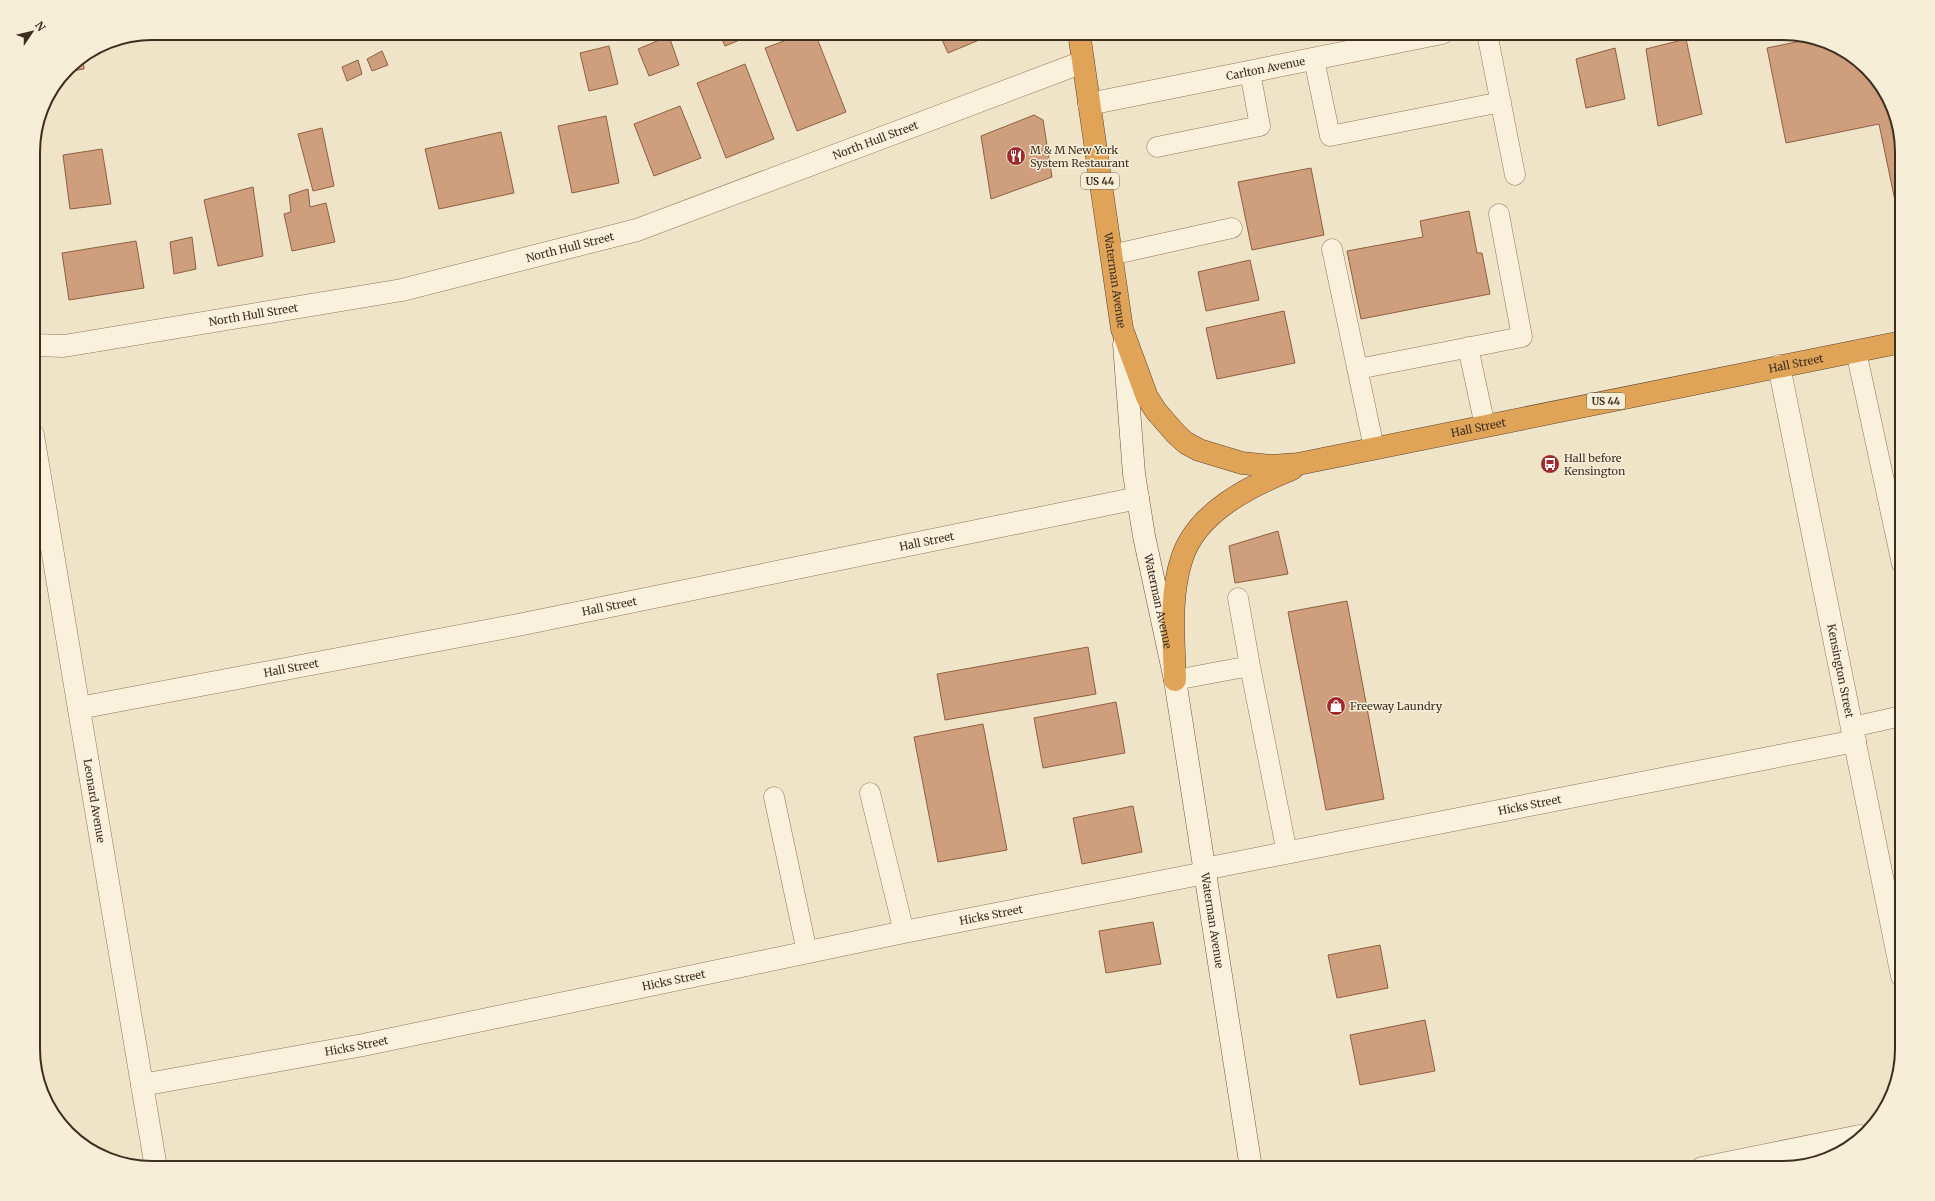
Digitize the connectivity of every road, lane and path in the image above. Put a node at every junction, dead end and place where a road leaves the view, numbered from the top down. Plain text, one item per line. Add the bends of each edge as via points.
1 (1080, 40) edge
2 (1368, 40) edge
3 (1488, 40) edge
4 (1357, 41) edge
5 (1314, 59) junction
6 (1083, 62) junction
7 (1250, 72) junction
8 (1501, 102) junction
9 (1089, 104) junction
10 (1157, 147) dead end
11 (1515, 175) dead end
12 (1499, 214) dead end
13 (1232, 228) dead end
14 (1332, 249) dead end
15 (1111, 255) junction
16 (1122, 329) junction
17 (1895, 343) edge
18 (40, 345) edge
19 (1468, 347) junction
20 (1856, 351) junction
21 (1779, 366) junction
22 (1358, 369) junction
23 (1485, 426) junction
24 (1374, 448) junction
25 (1311, 461) junction
26 (40, 477) edge
27 (1138, 498) junction
28 (1895, 532) edge
29 (1238, 598) dead end
30 (1250, 666) junction
31 (1176, 680) junction
32 (79, 708) junction
33 (1895, 719) edge
34 (1853, 734) junction
35 (870, 793) dead end
36 (774, 797) dead end
37 (1287, 853) junction
38 (1205, 871) junction
39 (904, 932) junction
40 (1895, 941) edge
41 (807, 952) junction
42 (142, 1085) junction
43 (1851, 1138) edge
44 (155, 1161) edge
45 (1249, 1161) edge
46 (1737, 1161) edge

1 - 6 highway, Waterman Avenue / US 44
2 - 4 street, Carlton Avenue
3 - 8 lane
4 - 5 street, Carlton Avenue
5 - 7 street, Carlton Avenue
5 - 8 lane via 1330,136
6 - 9 highway, Waterman Avenue / US 44
6 - 18 street, North Hull Street via 636,230 402,290 64,346
7 - 9 street, Carlton Avenue
7 - 10 lane via 1260,126
8 - 11 lane
9 - 15 highway, Waterman Avenue / US 44
12 - 19 lane via 1522,337
13 - 15 lane
14 - 22 lane
15 - 16 highway, Waterman Avenue / US 44
16 - 25 highway, Hall Street / US 44 via 1147,397 1166,423 1186,443 1214,456 1242,463 1285,466
16 - 27 street, Waterman Avenue
17 - 20 highway, Hall Street / US 44
19 - 22 lane
19 - 23 lane
20 - 21 highway, Hall Street / US 44
20 - 28 lane
21 - 23 highway, Hall Street / US 44
21 - 34 street, Kensington Street
22 - 24 lane
23 - 24 highway, Hall Street / US 44
24 - 25 highway, Hall Street / US 44
25 - 31 highway via 1261,483 1225,505 1203,524 1187,545 1174,593
26 - 32 street, Leonard Avenue
27 - 31 street, Waterman Avenue
27 - 32 street, Hall Street via 523,624
29 - 30 lane
30 - 31 lane
30 - 37 lane
31 - 38 street, Waterman Avenue
32 - 42 street, Leonard Avenue
33 - 34 lane
34 - 37 street, Hicks Street
34 - 40 street, Kensington Street
35 - 39 lane
36 - 41 lane
37 - 38 street, Hicks Street
38 - 39 street, Hicks Street
38 - 45 street, Waterman Avenue
39 - 41 street, Hicks Street
41 - 42 street, Hicks Street via 363,1045
42 - 44 street, Leonard Avenue
43 - 46 street

